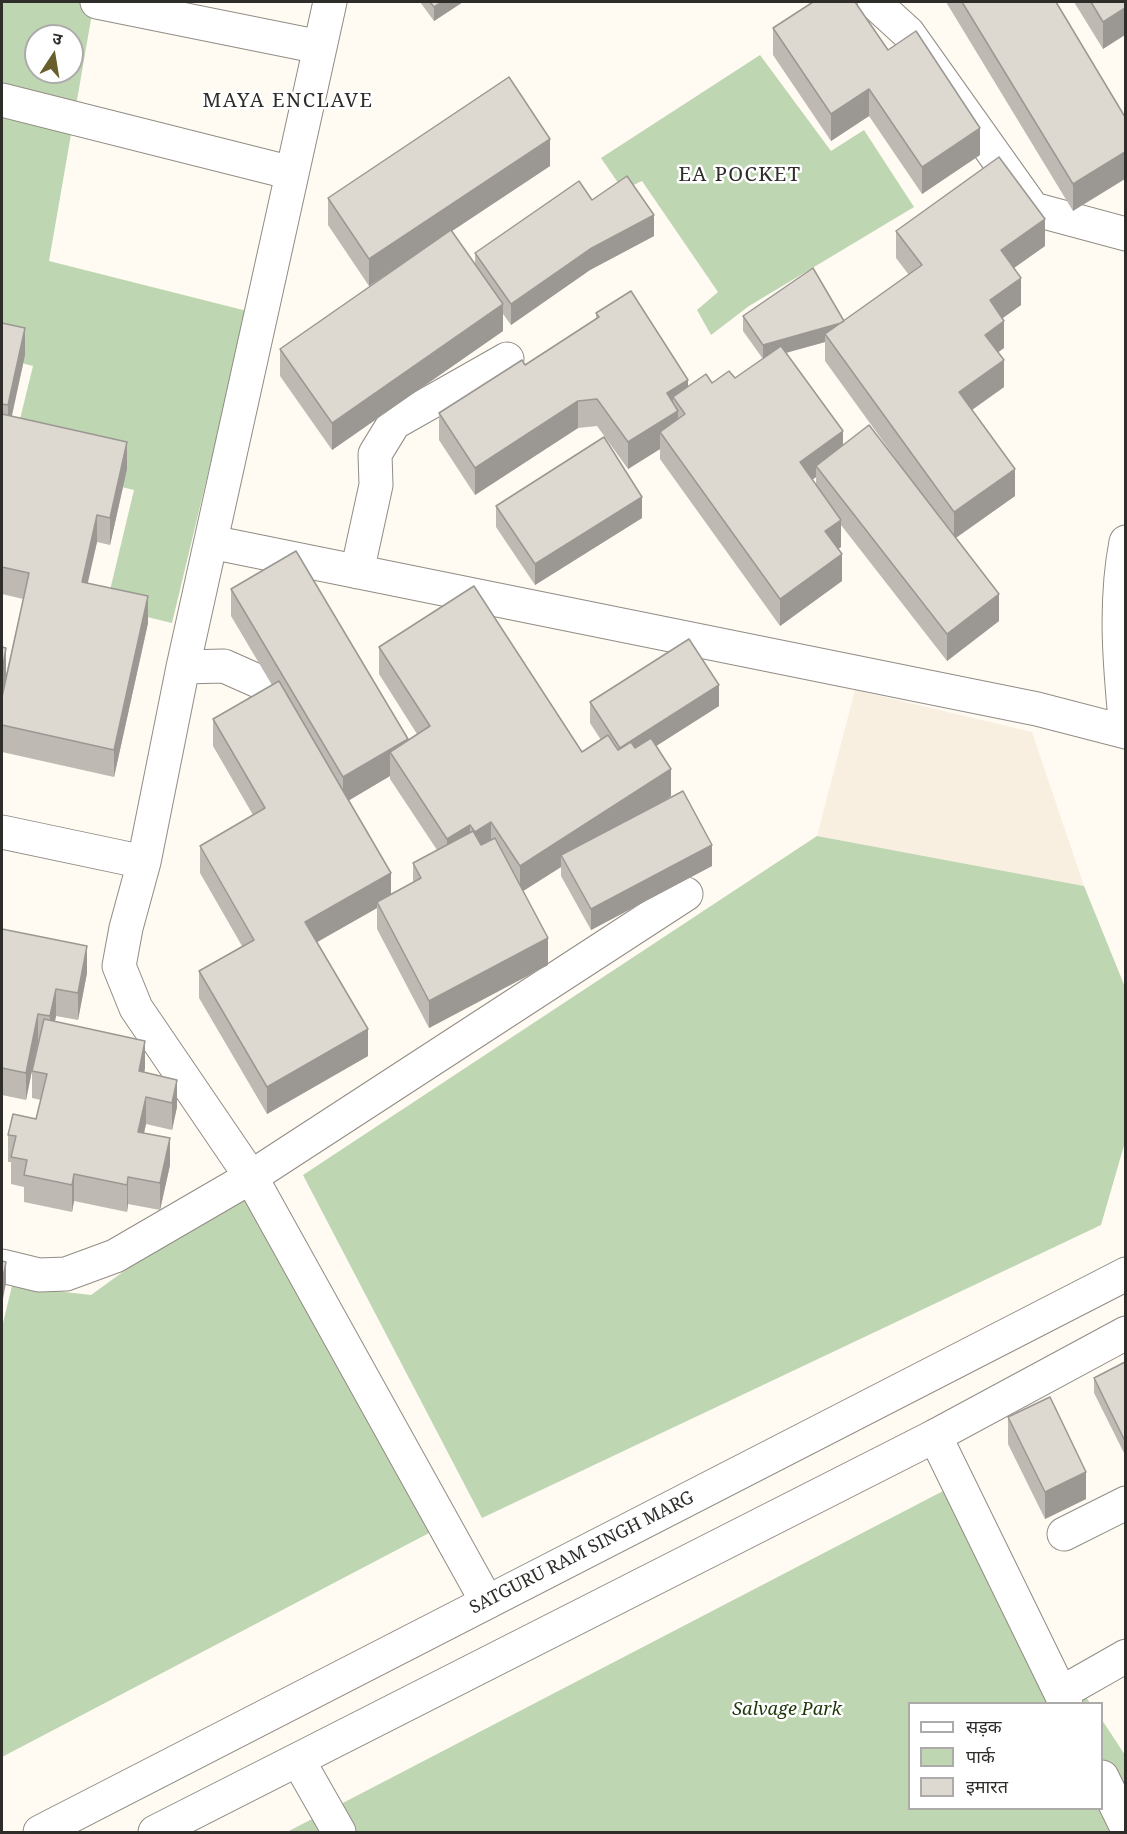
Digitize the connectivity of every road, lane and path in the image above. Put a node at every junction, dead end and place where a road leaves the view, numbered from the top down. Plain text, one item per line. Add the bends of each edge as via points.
1 (97, 2) edge
2 (330, 2) edge
3 (874, 2) edge
4 (141, 6) edge
5 (320, 48) junction
6 (2, 100) edge
7 (292, 173) junction
8 (1125, 234) edge
9 (507, 359) dead end
10 (211, 542) junction
11 (1125, 542) edge
12 (357, 572) junction
13 (183, 667) junction
14 (1125, 731) edge
15 (306, 746) edge
16 (2, 832) edge
17 (144, 862) junction
18 (686, 894) dead end
19 (251, 1177) junction
20 (2, 1266) edge
21 (1125, 1274) edge
22 (1125, 1333) edge
23 (935, 1436) junction
24 (1125, 1503) edge
25 (1064, 1534) dead end
26 (488, 1602) junction
27 (1125, 1656) edge
28 (1063, 1698) edge
29 (298, 1760) junction
30 (1103, 1781) edge
31 (1125, 1826) edge
32 (39, 1833) edge
33 (155, 1833) edge
34 (339, 1833) edge

1 - 4 street
2 - 5 street
3 - 8 street via 908,33 1033,209
4 - 5 street
5 - 7 street
6 - 7 street
7 - 10 street
9 - 12 street via 394,423 375,454 376,485
10 - 12 street
10 - 13 street
11 - 14 street via 1118,650
12 - 14 street via 1037,709
13 - 15 street via 224,666 269,686
13 - 17 street
16 - 17 street
17 - 19 street via 119,966 136,1008
18 - 19 street
19 - 20 street via 88,1268 39,1275
19 - 26 street
21 - 26 street, SATGURU RAM SINGH MARG
22 - 23 street
23 - 28 street
23 - 29 street
24 - 25 street
26 - 32 street, SATGURU RAM SINGH MARG
27 - 28 street
29 - 33 street
29 - 34 street
30 - 31 street

